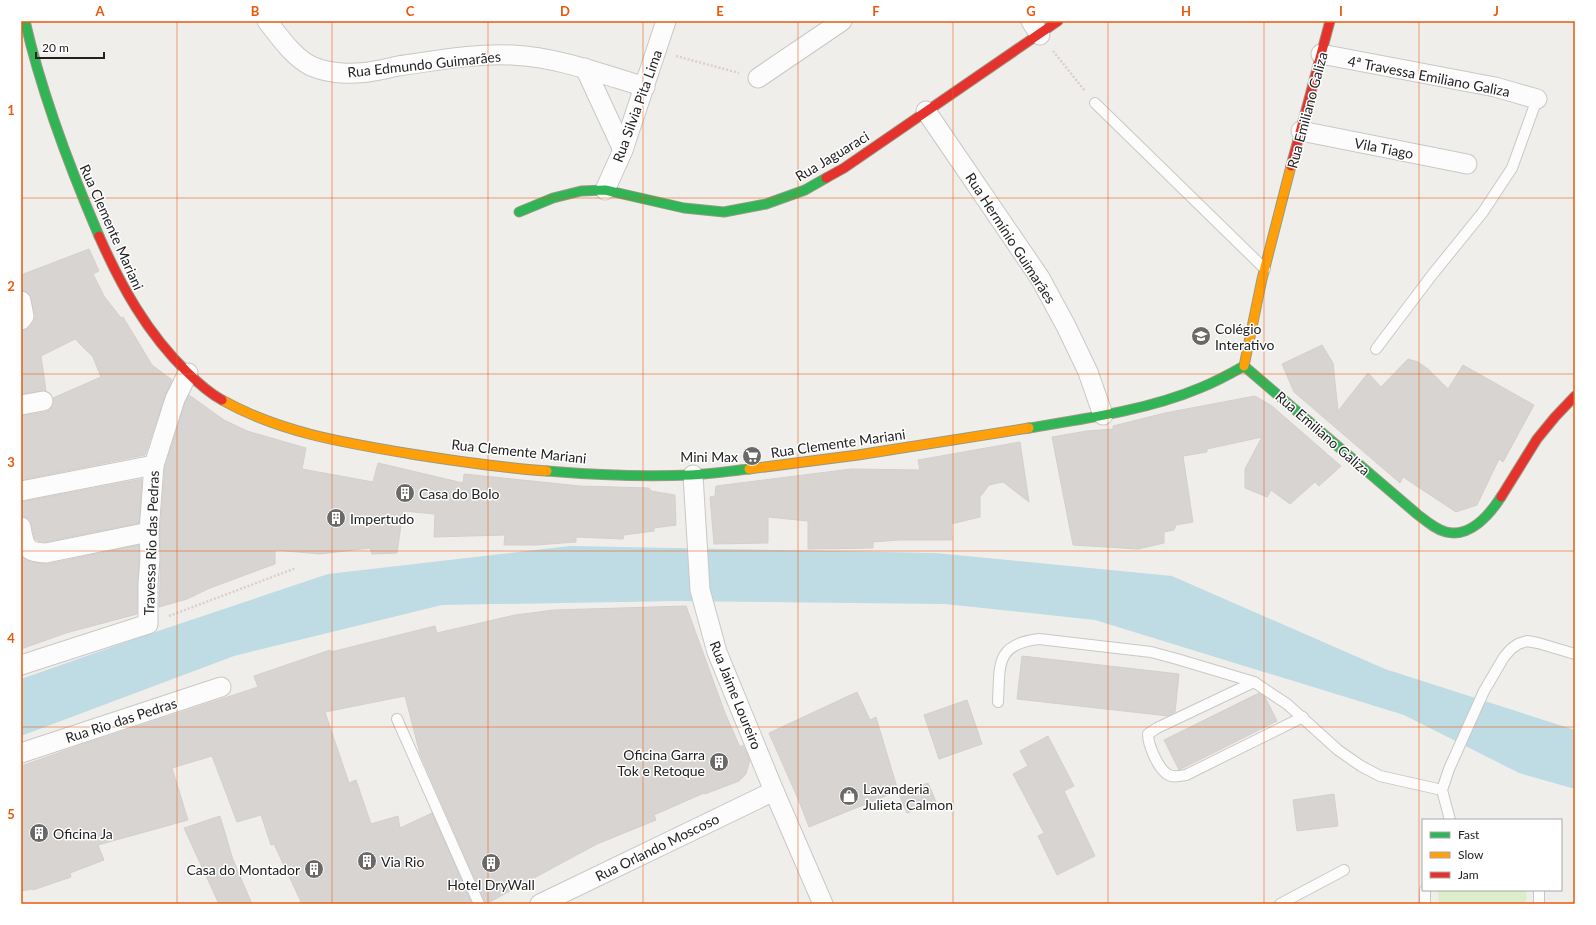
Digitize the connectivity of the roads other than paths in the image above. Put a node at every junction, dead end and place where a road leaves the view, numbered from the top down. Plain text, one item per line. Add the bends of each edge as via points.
1 (25, 21) edge
2 (267, 21) edge
3 (666, 21) edge
4 (842, 21) edge
5 (1058, 21) edge
6 (1330, 21) edge
7 (1036, 28) edge
8 (1321, 54) junction
9 (585, 68) junction
10 (758, 78) road end
11 (645, 87) junction
12 (1537, 99) joint
13 (1095, 103) road end
14 (926, 111) junction
15 (1301, 131) junction
16 (623, 150) junction
17 (1467, 164) dead end
18 (605, 190) junction
19 (519, 212) dead end
20 (1265, 269) junction
21 (21, 301) edge
22 (21, 320) edge
23 (1376, 349) dead end
24 (1244, 366) junction
25 (188, 373) junction
26 (1575, 396) edge
27 (43, 401) dead end
28 (21, 405) edge
29 (1103, 415) junction
30 (154, 465) junction
31 (693, 475) junction
32 (21, 491) edge
33 (21, 527) edge
34 (149, 532) junction
35 (1575, 654) edge
36 (21, 665) edge
37 (1254, 682) junction
38 (221, 687) dead end
39 (998, 702) dead end
40 (1303, 717) junction
41 (397, 720) dead end
42 (21, 753) edge
43 (1442, 790) junction
44 (774, 791) junction
45 (1450, 819) edge
46 (1344, 870) dead end
47 (1425, 891) edge
48 (1539, 891) edge
49 (479, 904) edge
50 (540, 904) edge
51 (823, 904) edge
52 (1280, 904) edge
53 (1425, 904) edge
54 (1539, 904) edge

1 - 25 street, Rua Clemente Mariani via 31,51 72,171 113,267 127,297 150,331
2 - 9 street, Rua Edmundo Guimarães via 288,49 311,66 338,73 378,71 470,56 512,55
3 - 11 street, Rua Silvia Pita Lima
4 - 10 street
5 - 7 street, Rua Jaguaraci
6 - 8 street, Rua Emiliano Galiza
7 - 14 street, Rua Jaguaraci
8 - 12 street, 4ª Travessa Emiliano Galiza via 1495,87
8 - 15 street, Rua Emiliano Galiza
9 - 11 street, Rua Edmundo Guimarães
9 - 16 street
11 - 16 street, Rua Silvia Pita Lima
12 - 23 lane via 1512,168 1483,212 1432,274
13 - 20 lane
14 - 18 street, Rua Jaguaraci via 844,168 805,190 766,204 724,212 684,208
14 - 29 street, Rua Hermínio Guimarães via 1040,278 1088,372
15 - 17 street, Vila Tiago
15 - 20 street, Rua Emiliano Galiza
16 - 18 street, Rua Silvia Pita Lima
18 - 19 street, Rua Jaguaraci via 581,191 553,198
20 - 24 street, Rua Emiliano Galiza
21 - 22 street via 24,316
24 - 26 street, Rua Emiliano Galiza via 1417,514 1434,527 1451,533 1469,530 1486,518 1541,432
24 - 29 street, Rua Clemente Mariani via 1186,394
25 - 30 street, Travessa Rio das Pedras via 175,399
25 - 31 street, Rua Clemente Mariani via 216,397 250,415 286,429 370,446 525,468 614,475
27 - 28 street
29 - 31 street, Rua Clemente Mariani via 822,461
30 - 32 street
30 - 34 street, Travessa Rio das Pedras
31 - 44 street, Rua Jaime Loureiro via 700,590 718,652
33 - 34 street via 26,546 38,553
34 - 36 street, Travessa Rio das Pedras via 148,624
35 - 43 lane via 1527,642 1511,649 1484,691
37 - 39 lane via 1151,652 1039,638 1026,640 1004,654 1000,666
37 - 40 lane
37 - 40 lane via 1148,734 1148,743 1168,775 1186,775
38 - 42 street, Rua Rio das Pedras
40 - 43 lane via 1338,750 1380,776
41 - 49 lane
43 - 45 lane
44 - 50 street, Rua Orlando Moscoso
44 - 51 street, Rua Jaime Loureiro
46 - 52 lane
47 - 53 lane
48 - 54 lane

